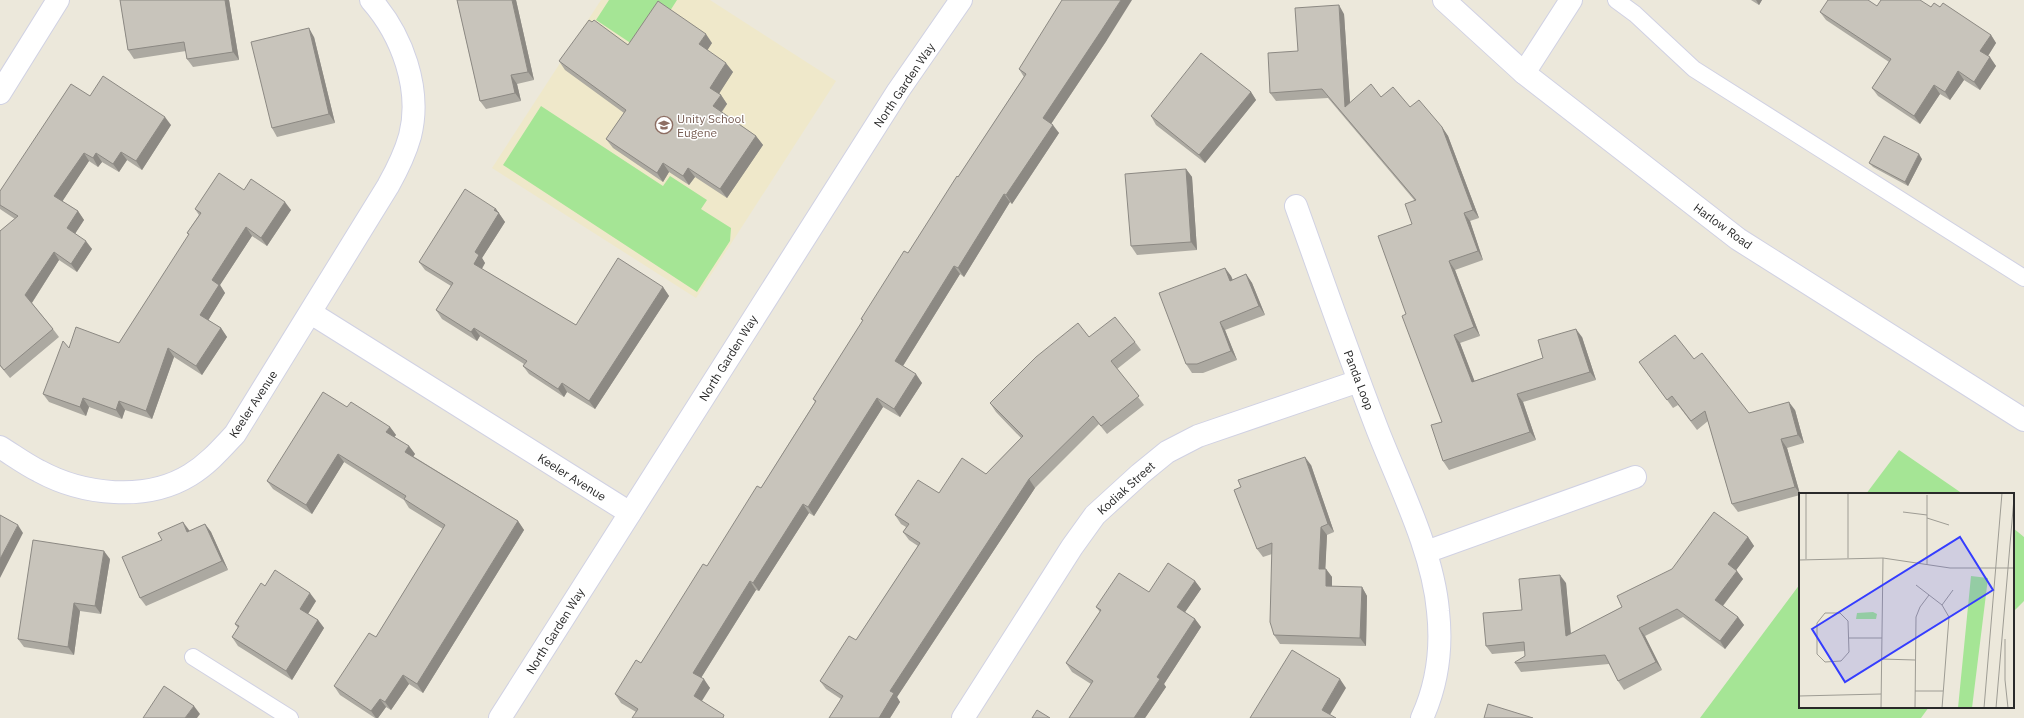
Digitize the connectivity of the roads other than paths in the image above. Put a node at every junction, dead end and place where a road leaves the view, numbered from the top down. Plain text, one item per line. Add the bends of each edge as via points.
1 (58, 0) edge
2 (371, 0) edge
3 (961, 0) edge
4 (1444, 0) edge
5 (1572, 0) edge
6 (1616, 0) edge
7 (1524, 73) junction
8 (0, 92) edge
9 (1296, 206) dead end
10 (2024, 278) edge
11 (311, 313) junction
12 (1359, 381) junction
13 (2024, 420) edge
14 (0, 447) edge
15 (1635, 477) dead end
16 (630, 513) junction
17 (1426, 552) junction
18 (194, 657) dead end
19 (290, 718) edge
20 (500, 718) edge
21 (963, 718) edge
22 (1422, 718) edge

1 - 8 street
2 - 11 street, Keeler Avenue via 387,20 404,56 413,111 410,135 405,153 388,186
3 - 16 street, North Garden Way via 898,91
4 - 7 street, Harlow Road
5 - 7 street
6 - 10 lane via 1636,14 1694,70
7 - 13 street, Harlow Road via 1738,239
9 - 12 street, Panda Loop
11 - 14 street, Keeler Avenue via 235,434 209,461 170,485 131,492 89,489 44,474
11 - 16 street, Keeler Avenue
12 - 17 street, Panda Loop
12 - 21 street, Kodiak Street via 1198,436 1166,452 1140,474 1096,516 1072,547
15 - 17 street
16 - 20 street, North Garden Way
17 - 22 street, Panda Loop via 1438,610 1439,651 1433,685
18 - 19 lane

